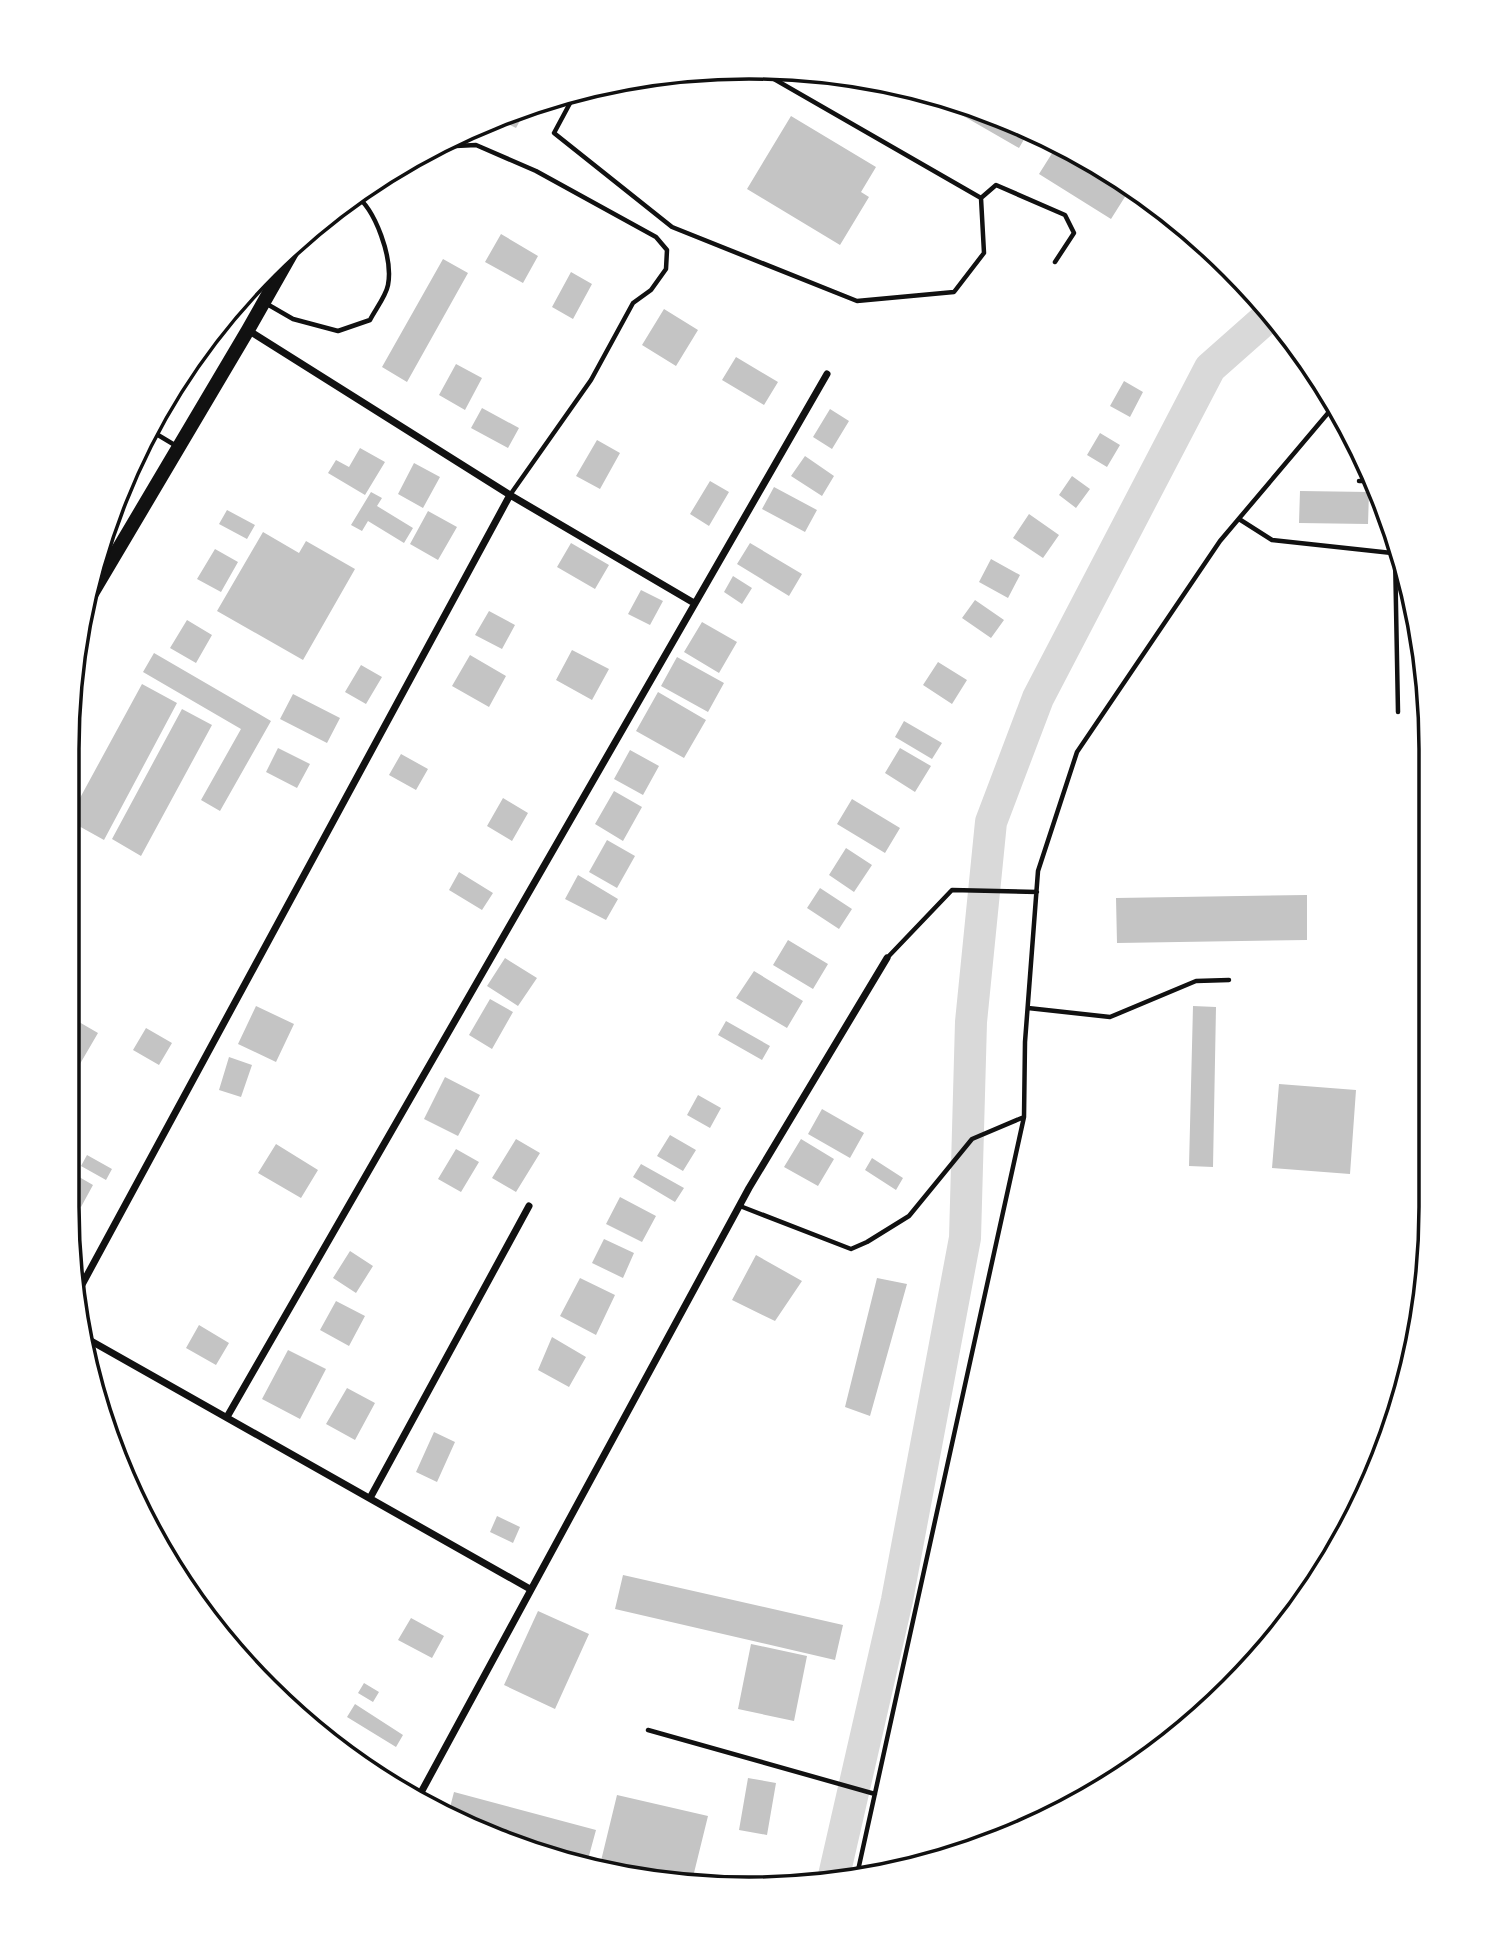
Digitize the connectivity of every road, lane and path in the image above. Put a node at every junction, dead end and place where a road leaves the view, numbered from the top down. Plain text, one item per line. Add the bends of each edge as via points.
1 (775, 80) edge
2 (570, 104) edge
3 (458, 146) edge
4 (981, 198) junction
5 (364, 201) edge
6 (1055, 262) dead end
7 (284, 267) edge
8 (269, 281) edge
9 (264, 302) junction
10 (245, 328) junction
11 (827, 374) dead end
12 (1328, 413) edge
13 (158, 435) edge
14 (173, 444) junction
15 (510, 495) junction
16 (1238, 519) junction
17 (109, 552) edge
18 (1389, 553) edge
19 (102, 576) edge
20 (1398, 584) edge
21 (694, 603) junction
22 (1398, 712) dead end
23 (1037, 892) junction
24 (887, 958) joint
25 (1229, 980) dead end
26 (1028, 1008) junction
27 (1024, 1116) junction
28 (529, 1206) dead end
29 (740, 1206) junction
30 (83, 1283) edge
31 (93, 1342) edge
32 (227, 1417) junction
33 (370, 1498) junction
34 (530, 1589) junction
35 (648, 1731) dead end
36 (422, 1791) edge
37 (875, 1794) junction
38 (859, 1868) edge

1 - 4 lane
2 - 4 lane via 554,133 672,227 857,301 954,292 984,253
3 - 15 lane via 476,145 536,171 656,236 667,250 666,269 652,289 633,303 591,380
4 - 6 lane via 996,185 1065,215 1074,233
5 - 9 lane via 387,248 388,286 370,320 338,331 293,319
7 - 9 main road
8 - 10 main road
9 - 10 main road
10 - 14 main road
10 - 15 street
10 - 19 main road
11 - 21 street
12 - 16 lane
13 - 14 lane
14 - 17 main road
15 - 21 street
15 - 30 street
16 - 18 lane via 1272,540
16 - 23 lane via 1077,752 1038,871
20 - 22 lane
21 - 32 street
23 - 24 lane via 952,890
23 - 26 lane
24 - 29 street
25 - 26 lane via 1196,981 1110,1017
26 - 27 lane
27 - 29 lane via 972,1139 908,1216 851,1249
27 - 37 lane
28 - 33 street
29 - 34 street
31 - 32 street
32 - 33 street
33 - 34 street
34 - 36 street
35 - 37 lane
37 - 38 lane

